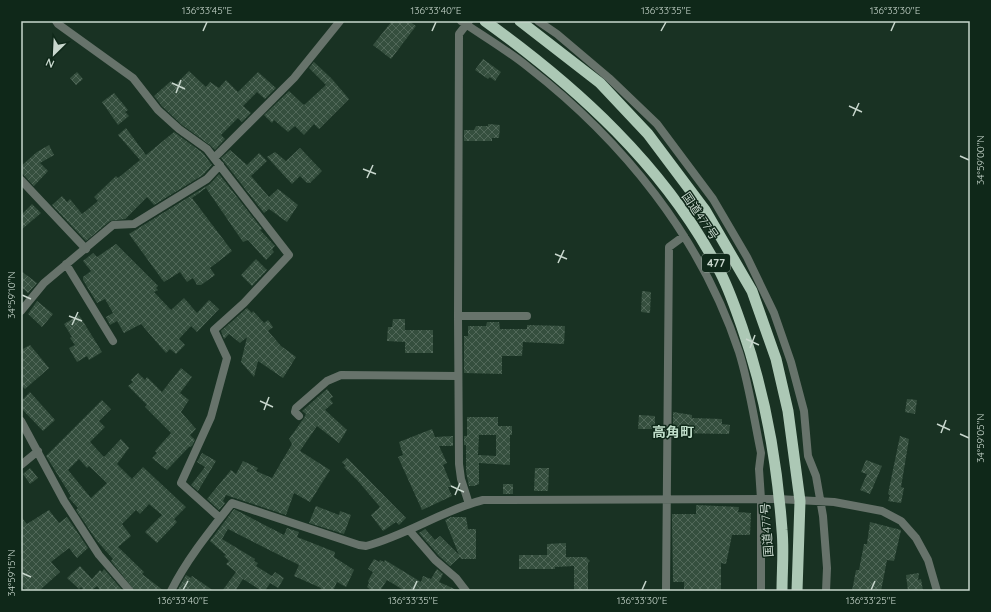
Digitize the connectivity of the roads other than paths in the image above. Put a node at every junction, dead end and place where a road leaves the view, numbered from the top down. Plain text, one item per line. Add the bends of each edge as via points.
1 (56, 21) edge
2 (340, 21) edge
3 (485, 21) edge
4 (520, 21) edge
5 (538, 21) edge
6 (465, 22) edge
7 (217, 162) junction
8 (21, 180) edge
9 (684, 236) junction
10 (86, 249) junction
11 (66, 264) junction
12 (21, 311) edge
13 (458, 316) junction
14 (527, 316) dead end
15 (113, 341) dead end
16 (458, 376) junction
17 (298, 416) dead end
18 (21, 421) edge
19 (38, 451) junction
20 (21, 465) edge
21 (666, 499) junction
22 (761, 499) junction
23 (778, 499) junction
24 (800, 501) junction
25 (820, 502) junction
26 (469, 504) junction
27 (220, 518) junction
28 (409, 530) junction
29 (130, 591) edge
30 (171, 591) edge
31 (466, 591) edge
32 (666, 591) edge
33 (762, 591) edge
34 (782, 591) edge
35 (797, 591) edge
36 (826, 591) edge
37 (937, 591) edge

1 - 7 street via 133,78 158,110 206,149
2 - 7 street via 294,78
3 - 23 highway, 国道477号 / 477 via 528,52 591,105 649,166 698,231 719,269 756,366 768,418
4 - 24 highway, 国道477号 / 477 via 600,83 648,134 705,210 752,292 776,359 788,411
5 - 25 street via 609,78 657,124 713,200 743,251 774,314 791,362 804,411 808,456 816,476
6 - 9 street via 528,66 607,138 650,186
6 - 13 street via 459,34
7 - 10 street via 207,179 134,224 113,225
7 - 27 street via 289,256 214,330 226,358 211,417 181,483
8 - 10 street
9 - 21 street via 669,246
9 - 22 street via 714,292 739,353 761,453 758,470
10 - 11 street
11 - 12 street via 44,284
11 - 15 street
13 - 14 street
13 - 16 street
16 - 17 street via 340,375 326,381 296,408
16 - 26 street via 459,464
18 - 19 street
19 - 20 street
19 - 29 street via 64,501 99,555
21 - 22 street
21 - 26 street via 483,500
21 - 32 street
22 - 23 street
22 - 33 street
23 - 24 street
23 - 34 highway, 国道477号 / 477 via 782,531
24 - 25 street
24 - 35 highway, 国道477号 / 477
25 - 36 street via 827,568
25 - 37 street via 834,502 882,511 901,520 916,538 928,560
26 - 28 street
27 - 28 street via 232,503 366,546
27 - 30 street via 180,574
28 - 31 street

